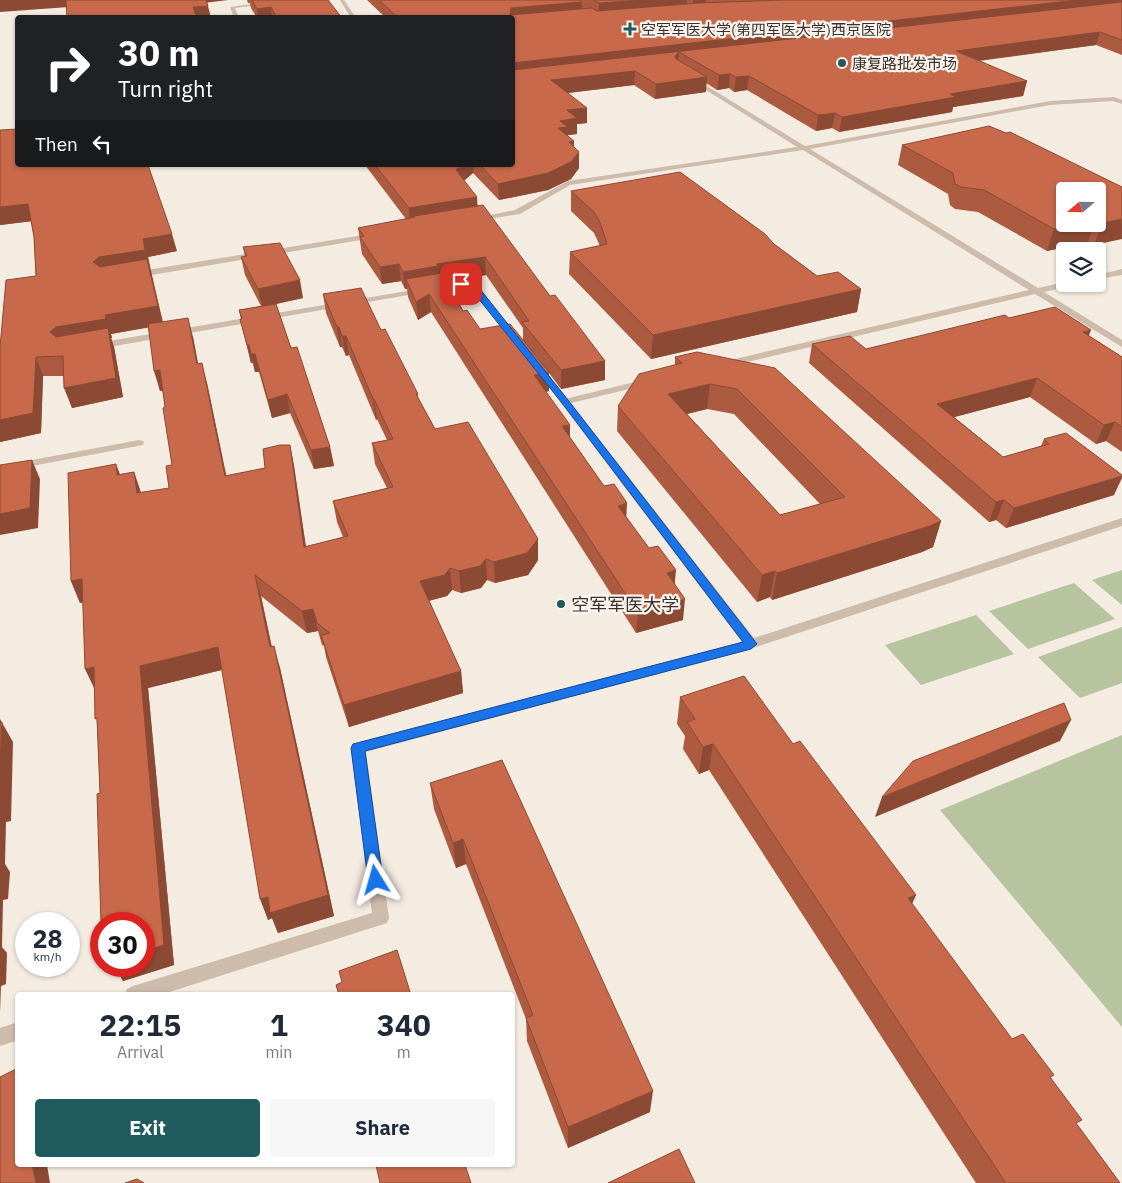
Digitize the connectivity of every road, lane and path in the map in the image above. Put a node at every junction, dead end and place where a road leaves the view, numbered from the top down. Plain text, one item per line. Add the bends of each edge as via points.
1 (342, 0) edge
2 (277, 2) edge
3 (235, 15) edge
4 (352, 15) edge
5 (686, 76) edge
6 (1122, 102) edge
7 (803, 148) junction
8 (468, 220) edge
9 (389, 233) edge
10 (1122, 272) edge
11 (1106, 275) edge
12 (124, 276) edge
13 (1056, 287) edge
14 (1037, 291) junction
15 (518, 342) edge
16 (1122, 344) edge
17 (92, 346) edge
18 (536, 365) edge
19 (709, 368) edge
20 (661, 379) edge
21 (565, 402) junction
22 (139, 444) dead end
23 (0, 469) edge
24 (1122, 522) edge
25 (751, 644) junction
26 (143, 992) edge
27 (15, 1032) edge
28 (0, 1036) edge

1 - 4 street
2 - 3 street via 232,7
5 - 7 street
6 - 7 street via 1050,103
7 - 8 street via 568,183 517,212
7 - 14 street
9 - 12 street
10 - 11 street
13 - 14 street
14 - 16 street
14 - 19 street
15 - 17 lane via 477,291 461,284
18 - 21 lane
20 - 21 street
21 - 25 street
22 - 23 street
24 - 25 street
25 - 26 street via 358,748 381,918
27 - 28 street

